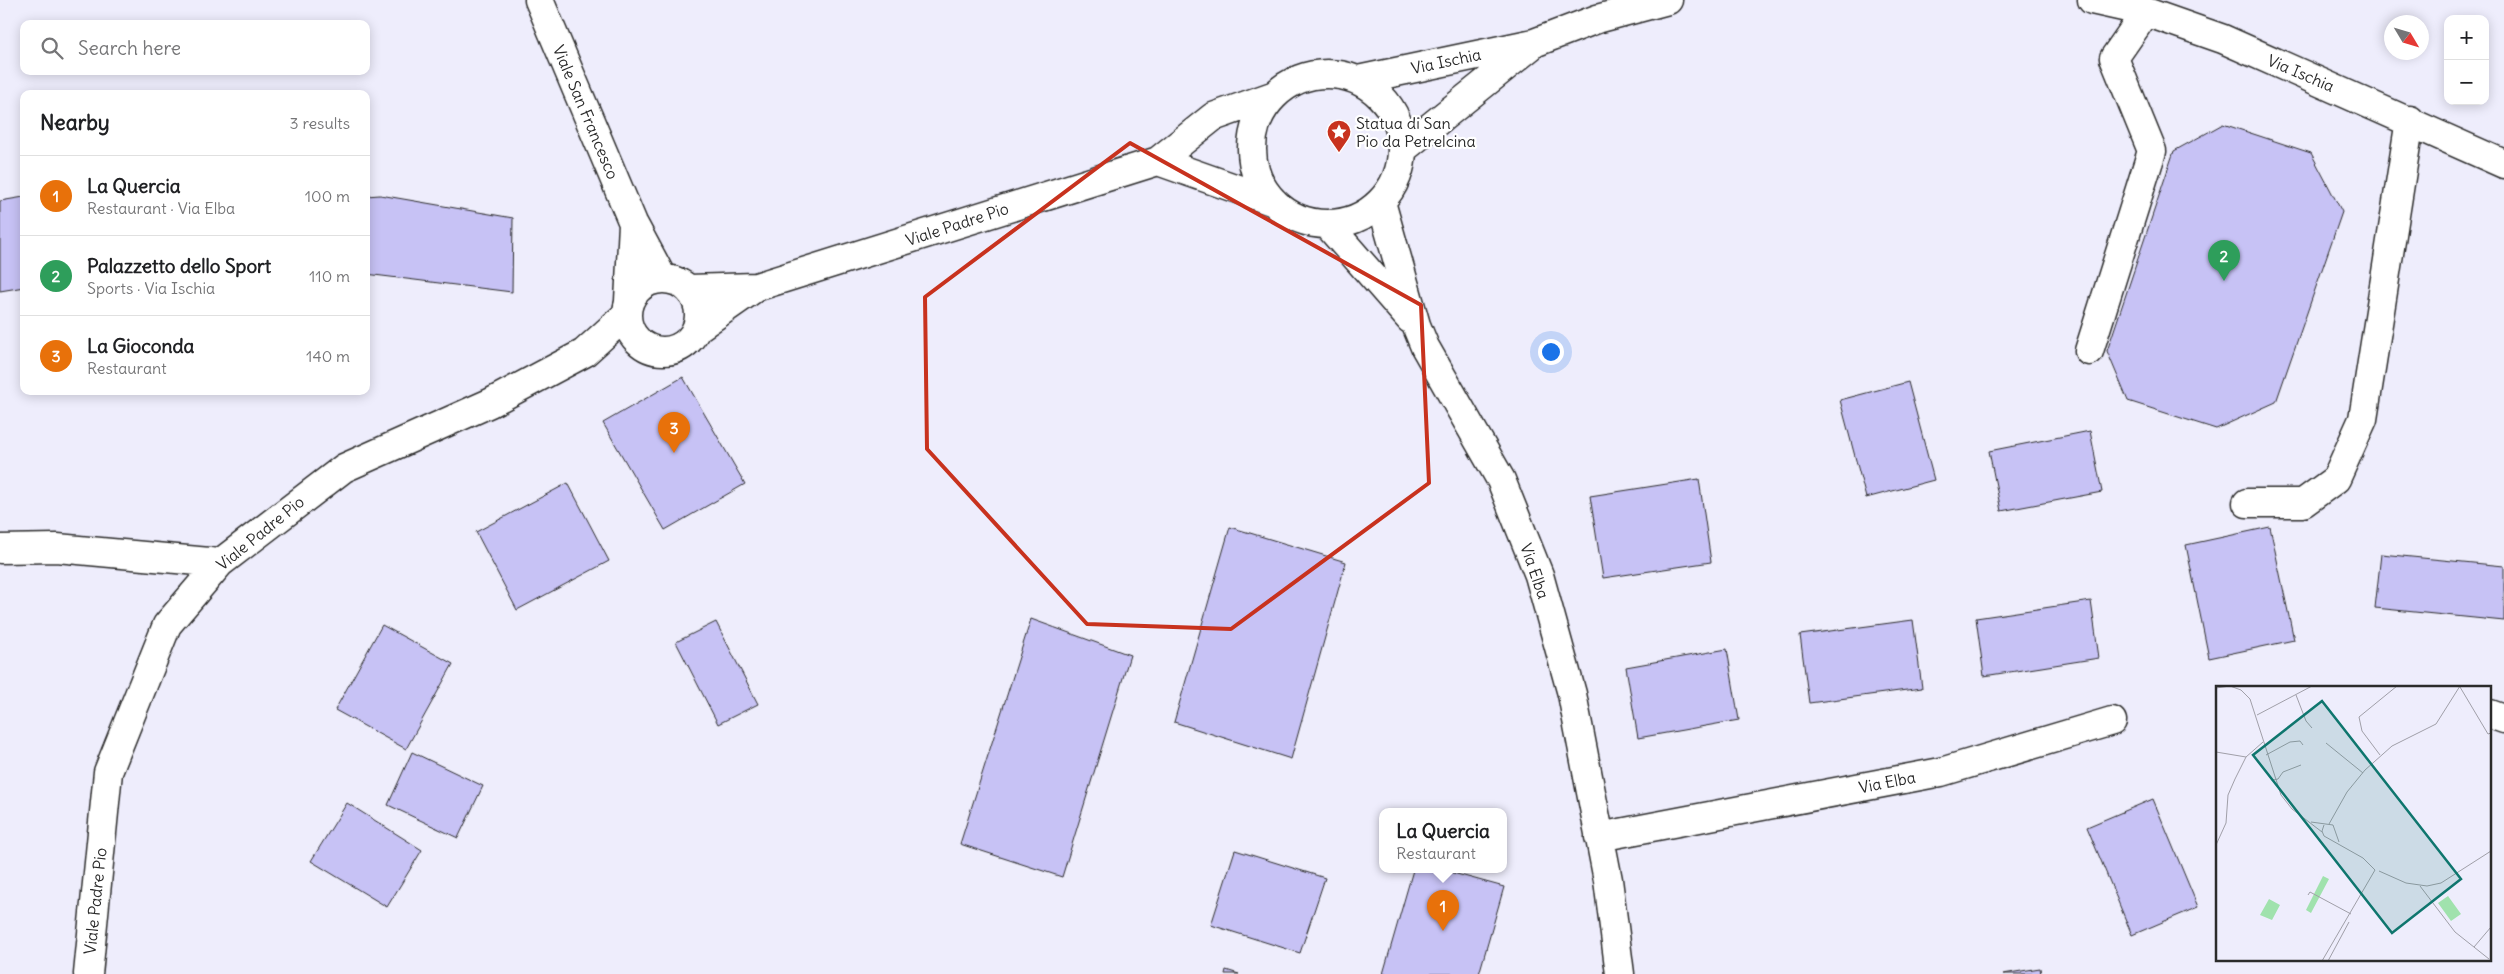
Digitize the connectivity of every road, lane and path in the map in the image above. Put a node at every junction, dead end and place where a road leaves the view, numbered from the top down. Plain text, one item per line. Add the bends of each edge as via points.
1 (539, 0) edge
2 (1668, 0) edge
3 (2092, 0) edge
4 (2146, 12) junction
5 (1534, 43) junction
6 (1358, 80) junction
7 (1275, 95) junction
8 (2410, 120) junction
9 (1403, 148) junction
10 (1158, 161) junction
11 (2504, 164) edge
12 (1274, 202) junction
13 (1381, 202) junction
14 (633, 223) junction
15 (1328, 224) junction
16 (663, 279) junction
17 (756, 287) junction
18 (689, 290) junction
19 (628, 308) junction
20 (1416, 325) junction
21 (696, 329) junction
22 (637, 341) junction
23 (2089, 350) dead end
24 (584, 353) junction
25 (2248, 503) dead end
26 (0, 549) edge
27 (220, 563) junction
28 (2492, 715) edge
29 (2504, 719) edge
30 (2112, 721) dead end
31 (1599, 837) junction
32 (88, 974) edge
33 (1620, 974) edge

1 - 14 street, Viale San Francesco
2 - 5 street, Via Ischia via 1597,19
3 - 4 street, Via Ischia
4 - 8 street, Via Ischia via 2223,39
4 - 23 street via 2114,58 2152,151
5 - 6 street, Via Ischia
5 - 9 street, Via Ischia
6 - 7 street via 1328,73 1309,76 1290,82
6 - 9 street via 1382,96 1393,112
7 - 10 street, Viale Padre Pio via 1213,117
7 - 12 street via 1262,110 1251,148 1254,168
8 - 11 street, Via Ischia
8 - 25 street via 2363,419 2336,479 2304,503
9 - 13 street via 1400,168
10 - 12 street
10 - 17 street, Viale Padre Pio
12 - 15 street via 1308,222
13 - 15 street via 1347,222
13 - 20 street, Via Elba
14 - 16 street, Viale San Francesco
14 - 19 street, Viale San Francesco
15 - 20 street, Via Elba
16 - 18 street, Viale Padre Pio via 677,282
16 - 19 street, Viale Padre Pio via 656,279 637,289
17 - 18 street, Viale Padre Pio
17 - 21 street, Viale Padre Pio
18 - 21 street via 698,308
19 - 22 street via 629,329
19 - 24 street, Viale Padre Pio
20 - 31 street, Via Elba via 1425,347 1501,480 1539,575 1572,694
21 - 22 street, Viale Padre Pio via 683,346 669,351 656,351
22 - 24 street, Viale Padre Pio
24 - 27 street, Viale Padre Pio via 490,404 344,468
26 - 27 street via 57,548
27 - 32 street, Viale Padre Pio via 167,625 108,772
28 - 29 street
30 - 31 street, Via Elba via 1940,772
31 - 33 street, Via Elba

